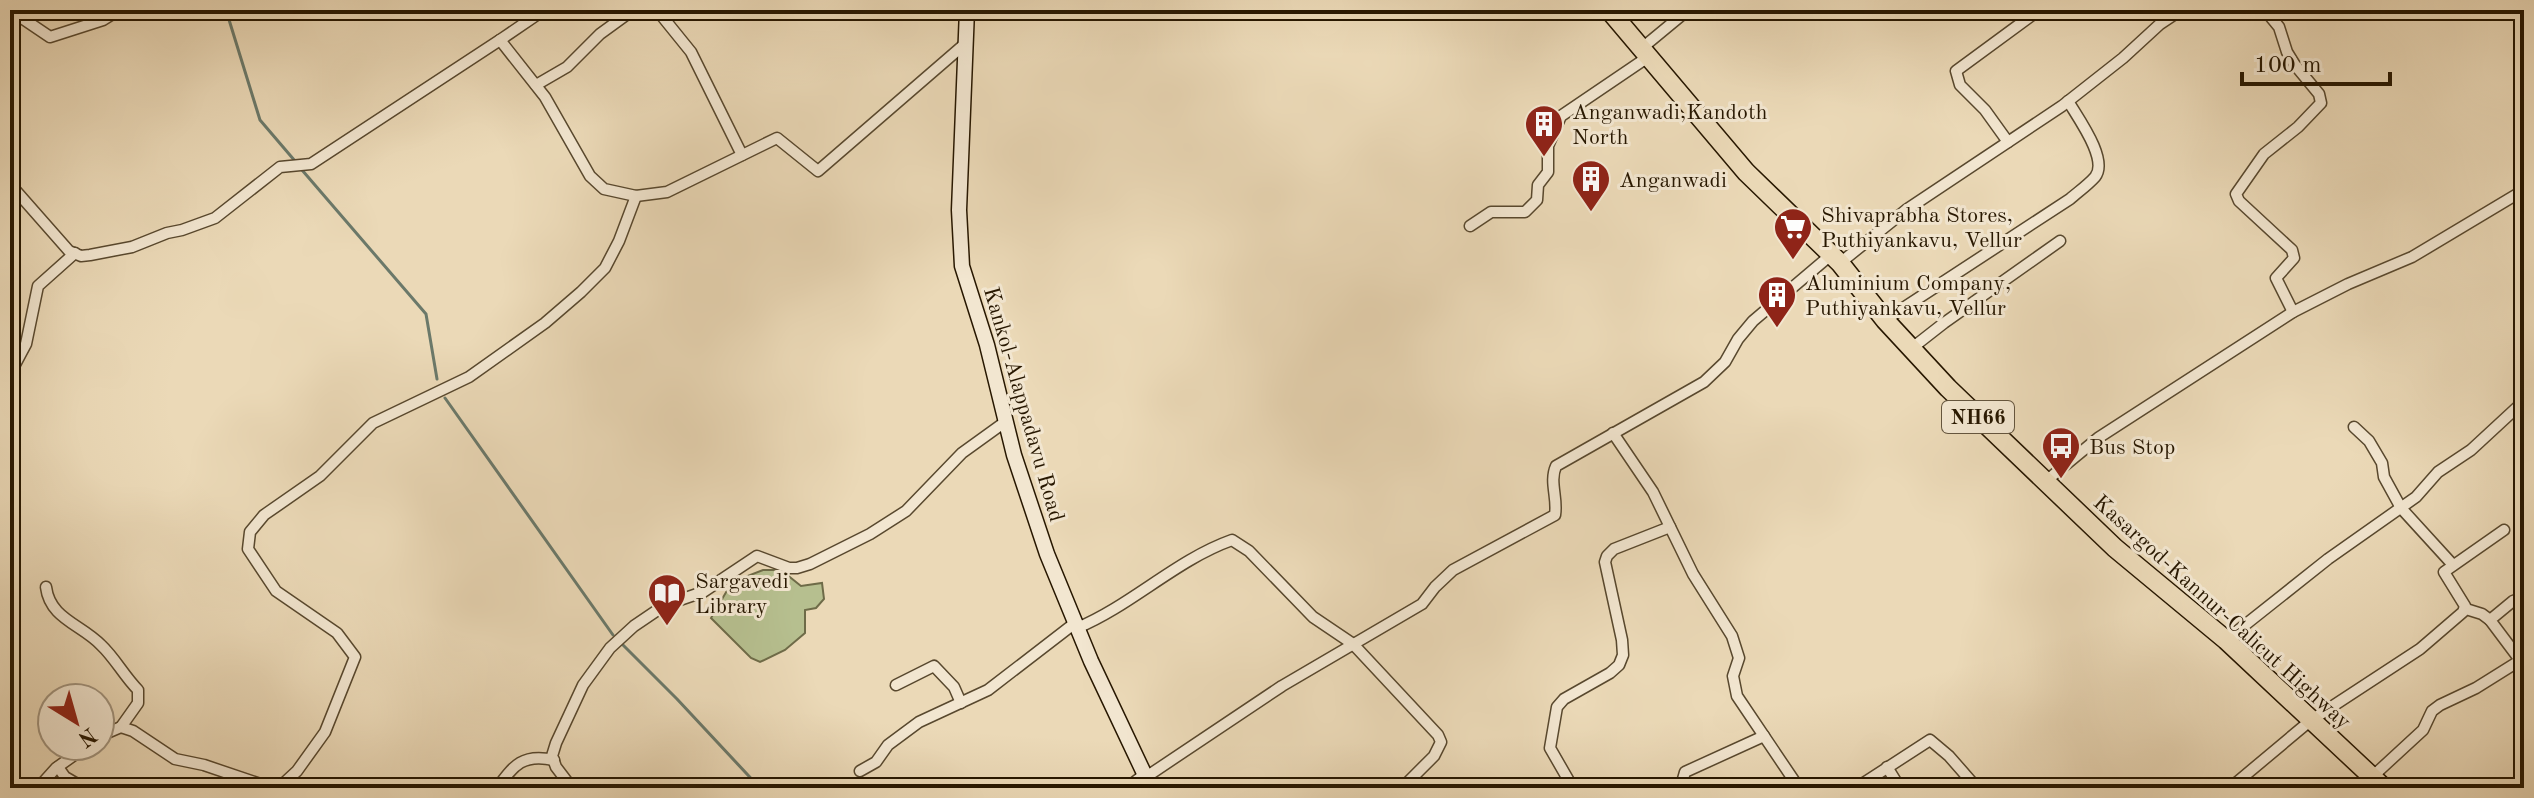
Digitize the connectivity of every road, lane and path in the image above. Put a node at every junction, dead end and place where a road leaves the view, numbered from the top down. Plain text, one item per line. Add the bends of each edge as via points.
1 (10, 10) edge
2 (119, 10) edge
3 (544, 10) edge
4 (633, 10) edge
5 (657, 10) edge
6 (967, 10) edge
7 (1609, 10) edge
8 (1688, 10) edge
9 (2039, 10) edge
10 (2181, 10) edge
11 (2265, 10) edge
12 (500, 40) junction
13 (966, 43) junction
14 (1645, 52) junction
15 (536, 85) junction
16 (2068, 101) junction
17 (2008, 142) junction
18 (742, 155) junction
19 (10, 184) edge
20 (2524, 190) edge
21 (636, 196) junction
22 (1470, 226) dead end
23 (2060, 241) dead end
24 (75, 253) junction
25 (1836, 259) junction
26 (2293, 312) junction
27 (1885, 320) junction
28 (1912, 348) junction
29 (10, 374) edge
30 (2524, 401) edge
31 (1005, 422) junction
32 (2354, 427) dead end
33 (1613, 433) junction
34 (2046, 481) junction
35 (2401, 508) junction
36 (1670, 527) junction
37 (2504, 530) dead end
38 (2453, 565) junction
39 (46, 587) dead end
40 (2524, 597) edge
41 (2466, 609) junction
42 (2490, 620) junction
43 (1076, 626) junction
44 (2226, 640) junction
45 (1353, 644) junction
46 (2522, 659) edge
47 (896, 685) dead end
48 (961, 703) junction
49 (2310, 721) junction
50 (121, 727) junction
51 (116, 729) edge
52 (1764, 736) junction
53 (554, 760) junction
54 (65, 762) edge
55 (58, 767) junction
56 (1887, 767) junction
57 (860, 771) dead end
58 (1147, 780) edge
59 (2378, 782) edge
60 (254, 785) edge
61 (286, 786) edge
62 (38, 788) edge
63 (84, 788) edge
64 (497, 788) edge
65 (572, 788) edge
66 (1127, 788) edge
67 (1402, 788) edge
68 (1573, 788) edge
69 (1687, 788) edge
70 (1799, 788) edge
71 (1856, 788) edge
72 (1900, 788) edge
73 (1977, 788) edge
74 (2230, 788) edge

1 - 2 street via 50,37
3 - 12 street
4 - 15 street via 567,67
5 - 18 street via 691,52
6 - 13 main road, Kankol-Alappadavu Road
7 - 14 highway, Kasargod-Kannur-Calicut Highway / NH66
8 - 14 street
9 - 17 street via 1956,71 1960,85
10 - 16 street
11 - 26 street via 2321,103 2264,154 2236,194 2292,250 2294,258 2276,278
12 - 15 street
12 - 24 street via 305,167 273,171 215,218 132,247
13 - 18 street via 818,171 777,138
13 - 31 main road, Kankol-Alappadavu Road via 959,241
14 - 22 street via 1561,116 1548,146 1548,172 1538,185 1537,200 1525,212 1491,212
14 - 25 highway, Kasargod-Kannur-Calicut Highway / NH66 via 1746,172
15 - 21 street via 590,176 604,189
16 - 17 street
16 - 27 street via 2096,150 2096,176 2070,199
17 - 25 street
18 - 21 street via 667,192
19 - 24 street
20 - 26 street via 2412,257
21 - 61 street via 605,268 581,292 469,377 373,423 320,476 264,515 250,532 248,549 276,591 337,633 355,657 325,732
23 - 28 street
24 - 29 street via 38,286 26,344
25 - 27 highway, Kasargod-Kannur-Calicut Highway / NH66
25 - 33 street via 1753,321 1704,382
26 - 34 street via 2098,438
27 - 28 highway, Kasargod-Kannur-Calicut Highway / NH66
28 - 34 highway, Kasargod-Kannur-Calicut Highway / NH66
30 - 35 street
31 - 43 main road, Kankol-Alappadavu Road
31 - 53 street via 962,453 906,511 870,534 797,568 757,556 703,592 665,605 634,626 583,685 556,743
32 - 35 street via 2382,463
33 - 36 street
33 - 45 street via 1556,466 1555,515 1453,570 1422,604
34 - 44 highway, Kasargod-Kannur-Calicut Highway / NH66 via 2115,548
35 - 38 street
35 - 44 street
36 - 52 street via 1732,636 1739,658 1733,685
36 - 68 street via 1607,556 1623,655 1610,673 1557,707 1550,748
37 - 38 street
38 - 41 street via 2444,572
39 - 50 street via 56,613 102,645 138,690 138,703
40 - 42 street
41 - 42 street
41 - 49 street via 2410,656
42 - 46 street
43 - 45 street via 1232,540 1313,617
43 - 48 street via 988,690
43 - 58 main road, Kankol-Alappadavu Road
44 - 49 highway, Kasargod-Kannur-Calicut Highway / NH66
45 - 58 street via 1273,691
45 - 67 street via 1441,742
46 - 59 street via 2432,711 2423,730
47 - 48 street via 934,666
48 - 57 street via 919,722
49 - 59 highway, Kasargod-Kannur-Calicut Highway / NH66
49 - 74 street
50 - 51 street
50 - 60 street via 175,759
52 - 69 street via 1685,772
52 - 70 street
53 - 64 street via 522,760
53 - 65 street
54 - 55 street
55 - 62 street
55 - 63 street
56 - 71 street
56 - 72 street
56 - 73 street via 1930,740
58 - 66 street
60 - 61 street

